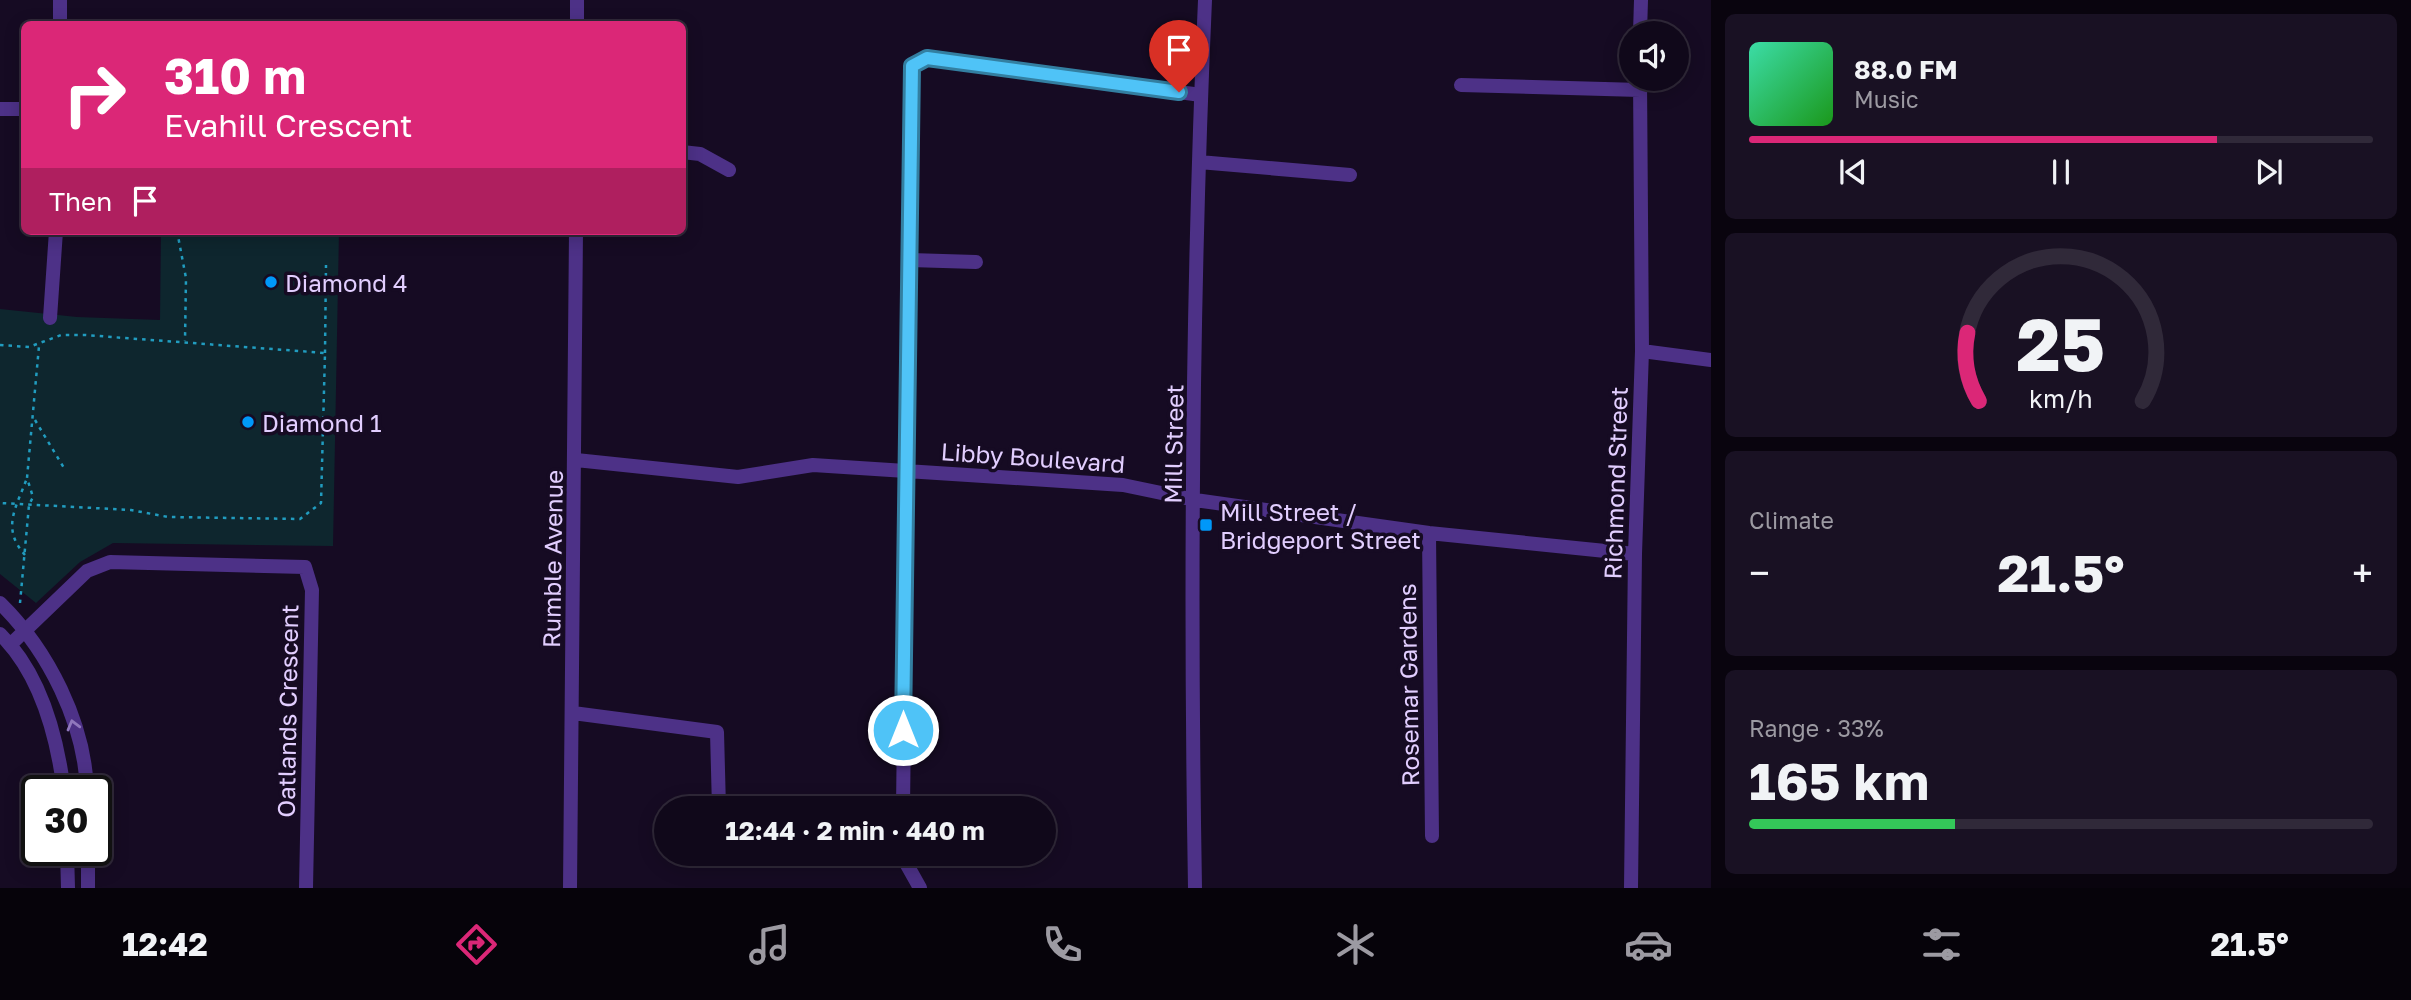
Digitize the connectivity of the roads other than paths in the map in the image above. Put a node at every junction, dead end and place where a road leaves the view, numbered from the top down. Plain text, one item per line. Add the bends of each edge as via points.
1 (60, 0) edge
2 (577, 0) edge
3 (1205, 0) edge
4 (1641, 0) edge
5 (60, 21) edge
6 (577, 21) edge
7 (1640, 21) edge
8 (1461, 85) dead end
9 (1619, 85) edge
10 (1640, 91) edge
11 (1201, 95) junction
12 (0, 109) edge
13 (21, 109) edge
14 (686, 152) edge
15 (1199, 162) junction
16 (729, 170) dead end
17 (1350, 175) dead end
18 (56, 235) edge
19 (576, 235) edge
20 (909, 260) junction
21 (976, 262) dead end
22 (50, 318) dead end
23 (1642, 351) junction
24 (1711, 359) edge
25 (576, 460) junction
26 (905, 469) junction
27 (1195, 500) junction
28 (1429, 533) junction
29 (1635, 554) junction
30 (0, 603) edge
31 (25, 628) junction
32 (5, 639) edge
33 (573, 713) junction
34 (62, 775) edge
35 (86, 775) edge
36 (719, 796) edge
37 (903, 796) edge
38 (1432, 836) dead end
39 (67, 866) edge
40 (88, 866) edge
41 (908, 866) edge
42 (68, 888) edge
43 (88, 888) edge
44 (306, 888) edge
45 (570, 888) edge
46 (920, 888) edge
47 (1195, 888) edge
48 (1631, 888) edge

1 - 5 street
2 - 6 street
3 - 11 street, Mill Street
4 - 7 street
8 - 9 street
10 - 23 street, Richmond Street
11 - 15 street, Mill Street
11 - 20 street via 927,58 912,66
12 - 13 street
14 - 16 street via 700,154
15 - 17 street
15 - 27 street, Mill Street
18 - 22 street
19 - 25 street, Rumble Avenue
20 - 21 street
20 - 26 street
23 - 24 street
23 - 29 street, Richmond Street
25 - 26 street, Libby Boulevard via 738,477 813,465
25 - 33 street, Rumble Avenue
26 - 27 street, Libby Boulevard via 1123,485
26 - 37 street
27 - 28 street, Libby Boulevard
27 - 47 street, Mill Street
28 - 29 street, Libby Boulevard
28 - 38 street, Rosemar Gardens
29 - 48 street, Richmond Street
30 - 31 street
31 - 32 street, Oatlands Crescent
35 -> 31 street via 70,712 50,667
31 - 44 street, Oatlands Crescent via 87,571 110,562 305,567 312,590
32 - 34 street via 39,693 58,743
33 - 36 street via 717,732
33 - 45 street, Rumble Avenue
39 - 42 street
40 - 43 street
41 - 46 street

